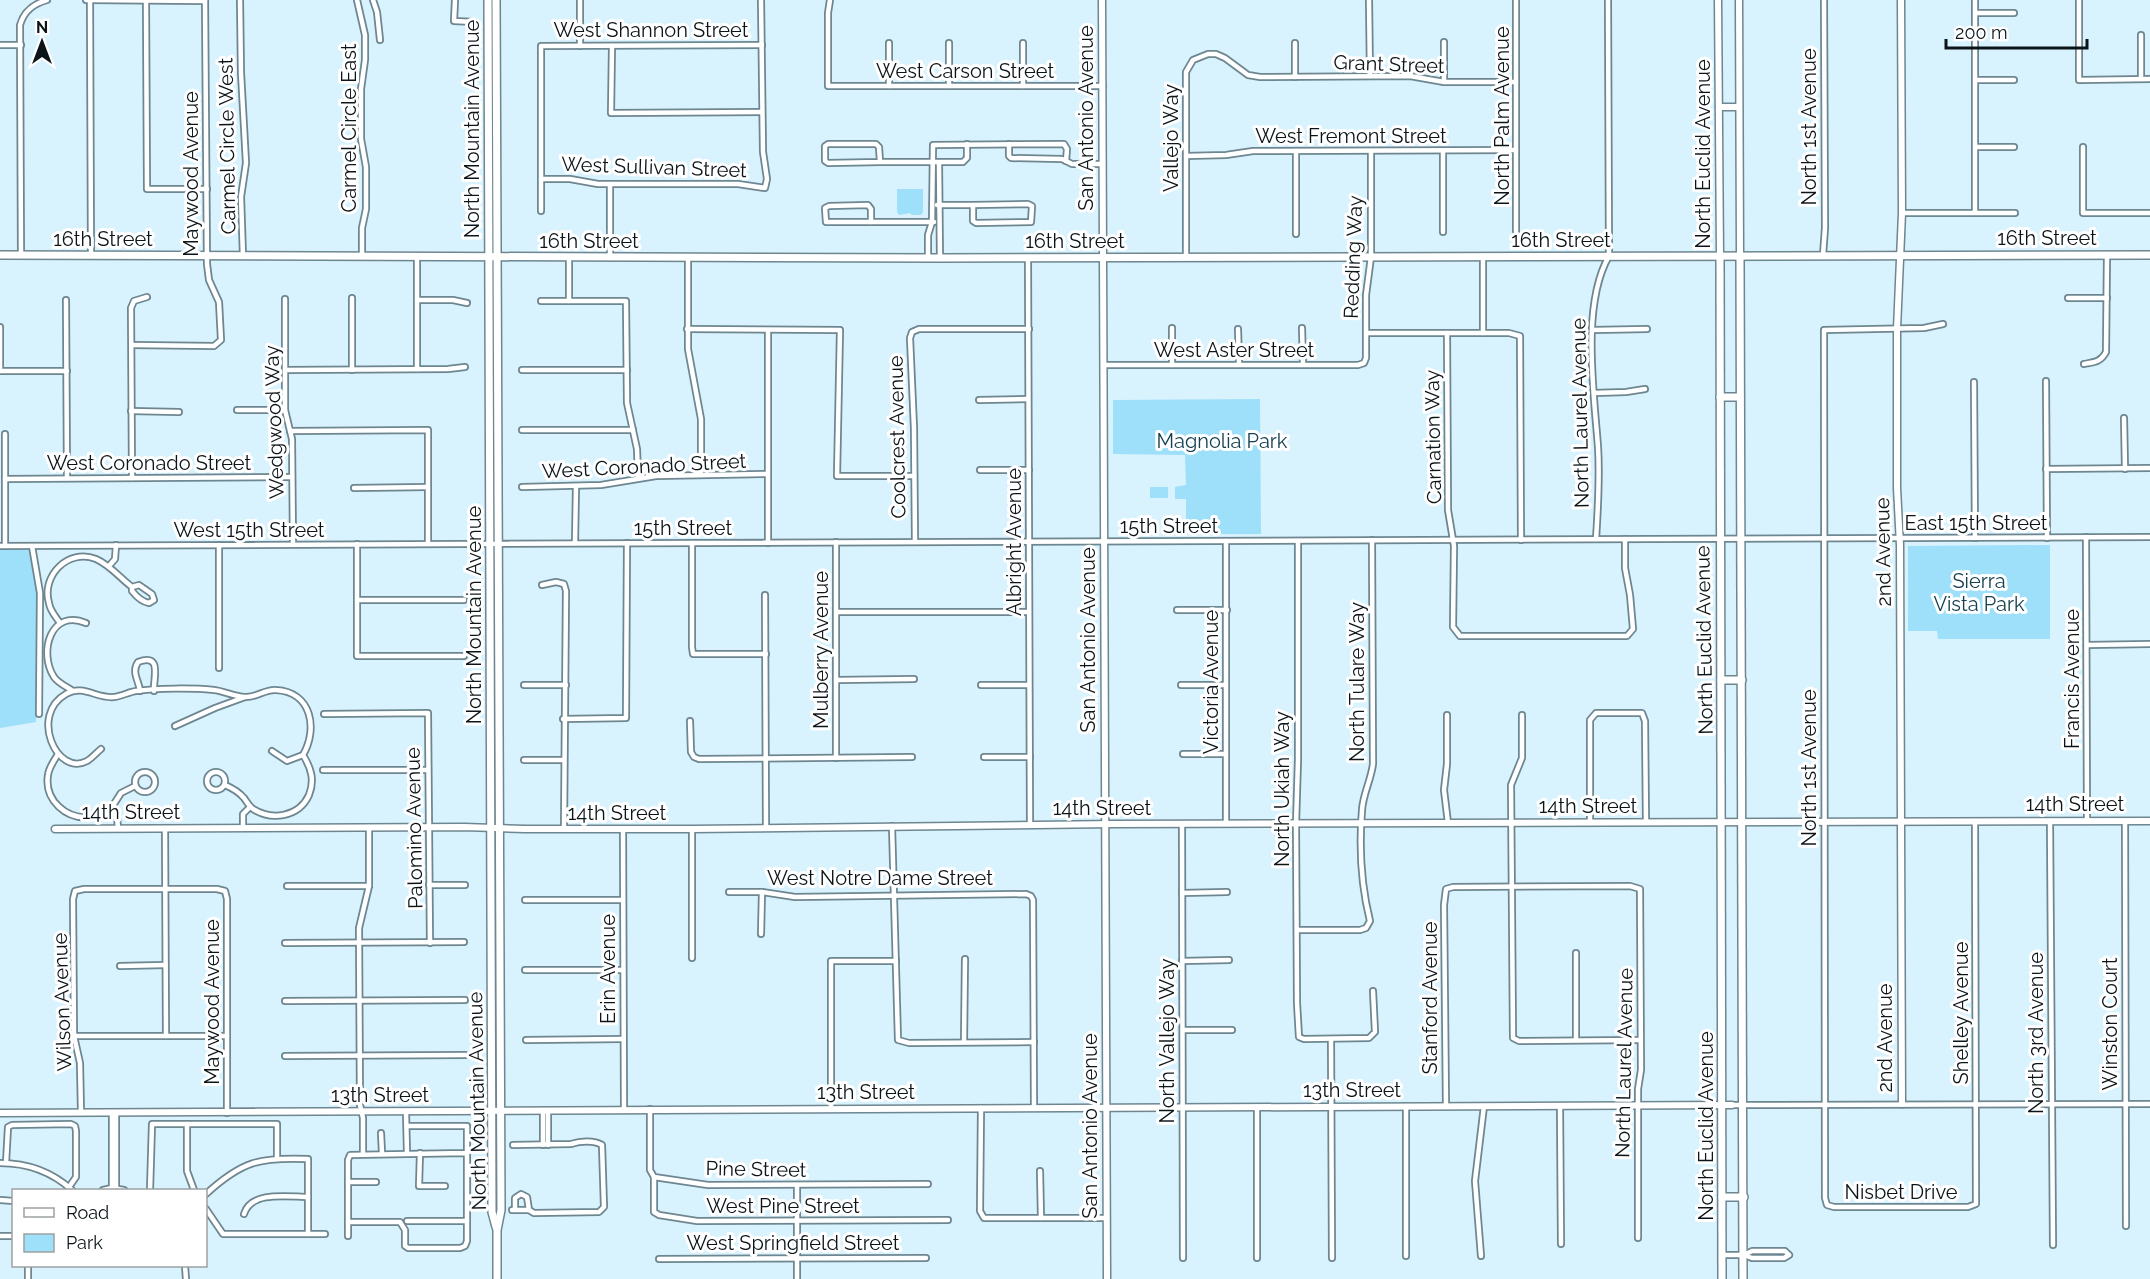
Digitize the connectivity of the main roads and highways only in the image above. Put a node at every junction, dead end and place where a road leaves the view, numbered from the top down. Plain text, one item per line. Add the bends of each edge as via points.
1 (488, 0) edge
2 (496, 0) edge
3 (488, 109) junction
4 (496, 110) junction
5 (0, 255) edge
6 (1720, 255) junction
7 (1740, 255) junction
8 (2150, 255) edge
9 (489, 257) junction
10 (498, 257) junction
11 (1720, 397) junction
12 (1740, 397) junction
13 (1742, 680) junction
14 (1721, 681) junction
15 (1722, 1197) junction
16 (1744, 1197) junction
17 (497, 1230) junction
18 (497, 1279) edge
19 (1722, 1279) edge
20 (1743, 1279) edge

1 - 3 main road, North Mountain Avenue
2 - 4 main road, North Mountain Avenue
3 - 4 main road
3 - 9 main road, North Mountain Avenue
4 - 10 main road, North Mountain Avenue
5 - 9 main road, 16th Street
6 - 7 main road, 16th Street
6 - 10 main road, 16th Street
6 - 11 main road, North Euclid Avenue
7 - 8 main road, 16th Street
7 - 12 main road, North Euclid Avenue
9 - 10 main road, 16th Street
9 - 17 main road, North Mountain Avenue via 492,1212
10 - 17 main road, North Mountain Avenue via 501,1210
11 - 12 main road
11 - 14 main road, North Euclid Avenue
12 - 13 main road, North Euclid Avenue
13 - 14 main road
13 - 16 main road, North Euclid Avenue
14 - 15 main road, North Euclid Avenue
15 - 16 main road
15 - 19 main road, North Euclid Avenue
16 - 20 main road, North Euclid Avenue
17 - 18 main road, North Mountain Avenue

